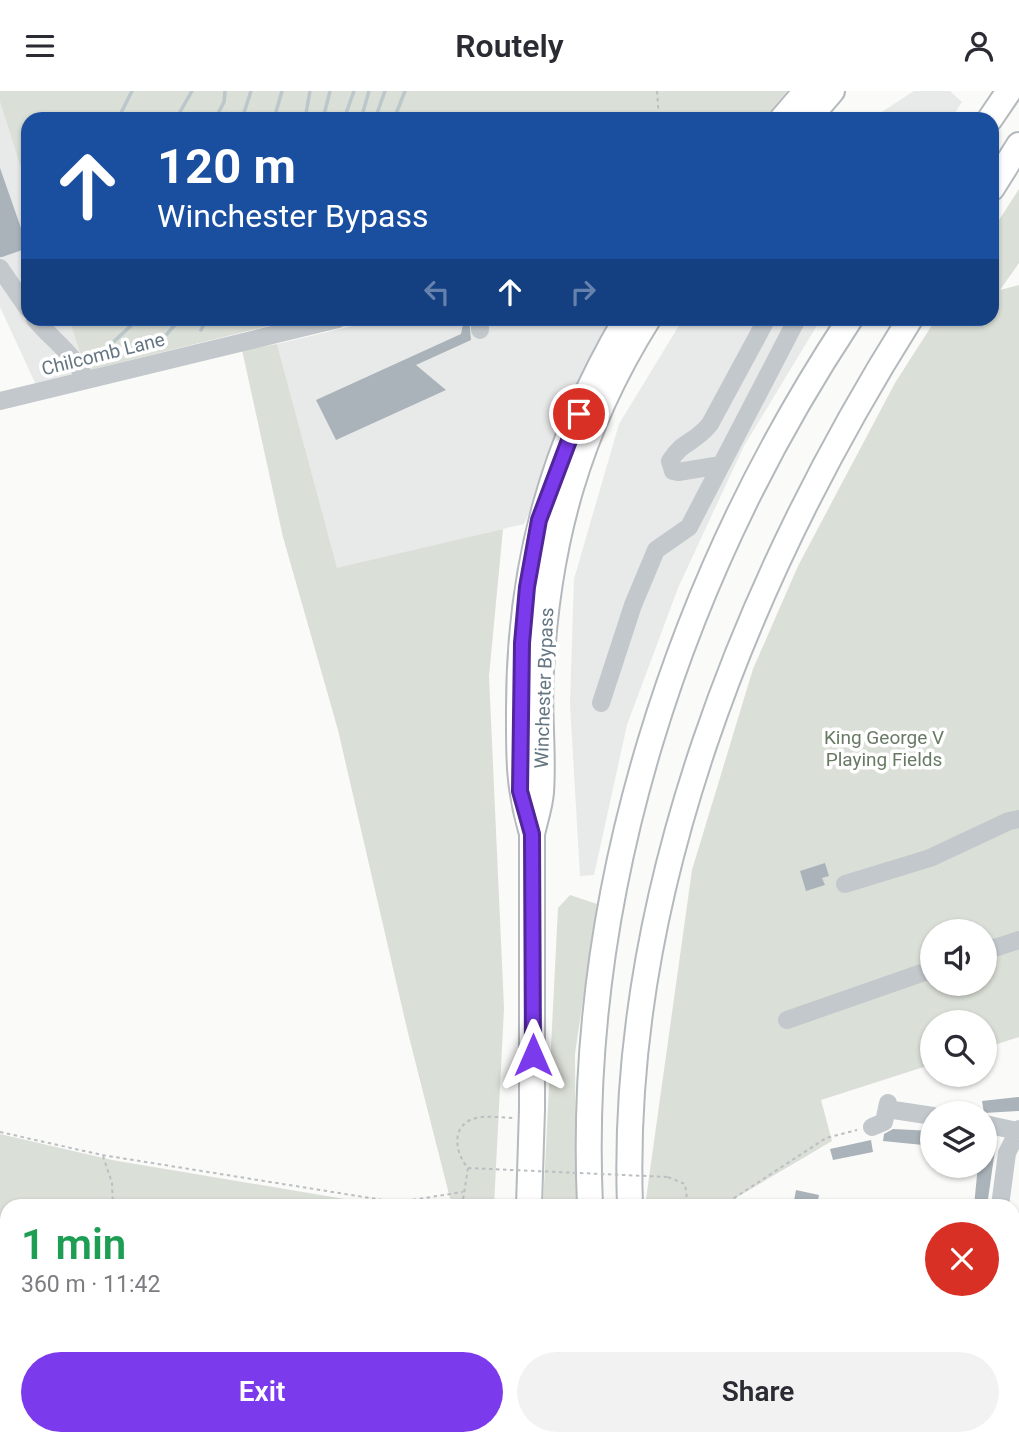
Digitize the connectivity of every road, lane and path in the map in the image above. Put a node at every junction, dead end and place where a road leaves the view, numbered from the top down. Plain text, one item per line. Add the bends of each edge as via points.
1 (657, 91) edge
2 (806, 91) edge
3 (832, 91) edge
4 (1009, 91) edge
5 (658, 112) edge
6 (788, 112) edge
7 (814, 112) edge
8 (995, 112) edge
9 (1019, 145) edge
10 (999, 177) edge
11 (0, 268) edge
12 (21, 299) edge
13 (41, 326) edge
14 (309, 326) edge
15 (622, 326) edge
16 (644, 326) edge
17 (763, 326) edge
18 (793, 326) edge
19 (846, 326) edge
20 (906, 326) edge
21 (85, 380) junction
22 (0, 401) edge
23 (720, 465) junction
24 (601, 703) dead end
25 (1019, 819) edge
26 (532, 834) junction
27 (845, 884) dead end
28 (1019, 940) edge
29 (997, 947) edge
30 (920, 974) edge
31 (787, 1020) dead end
32 (920, 1113) edge
33 (522, 1118) dead end
34 (997, 1126) edge
35 (872, 1127) joint
36 (1018, 1130) edge
37 (0, 1132) edge
38 (102, 1155) junction
39 (468, 1168) junction
40 (464, 1191) junction
41 (113, 1199) edge
42 (377, 1199) edge
43 (415, 1199) edge
44 (463, 1199) edge
45 (529, 1199) edge
46 (590, 1199) edge
47 (630, 1199) edge
48 (688, 1199) edge
49 (733, 1199) edge
50 (1001, 1199) edge

1 - 5 path
2 - 6 highway
3 - 7 highway
4 - 8 highway
9 - 10 highway
11 - 12 street
13 - 21 street via 69,353
14 - 21 street, Chilcomb Lane
15 - 26 highway, Winchester Bypass via 558,464 535,538 519,687 520,791
16 - 26 highway, Winchester Bypass via 606,393 559,526 543,633 541,794
17 - 23 street via 709,424 698,439 680,445 670,461 670,467 678,472
18 - 23 street
19 - 46 highway via 769,450 740,509 686,637 649,747 605,947 591,1071
20 - 47 highway via 833,450 785,544 752,617 689,789 663,894 639,1036
21 - 22 street, Chilcomb Lane
23 - 24 street via 689,527 656,550
25 - 27 street via 930,858
26 - 45 highway
28 - 29 street
30 - 31 street
32 - 35 street via 887,1106 884,1122
33 - 39 path via 485,1117 463,1126 457,1148
34 - 36 street
35 - 49 path via 826,1138
36 - 50 street via 1007,1153
37 - 38 path
38 - 41 path
38 - 42 path
39 - 40 path
39 - 48 path, bridge via 668,1177 685,1184
40 - 43 path
40 - 44 path

